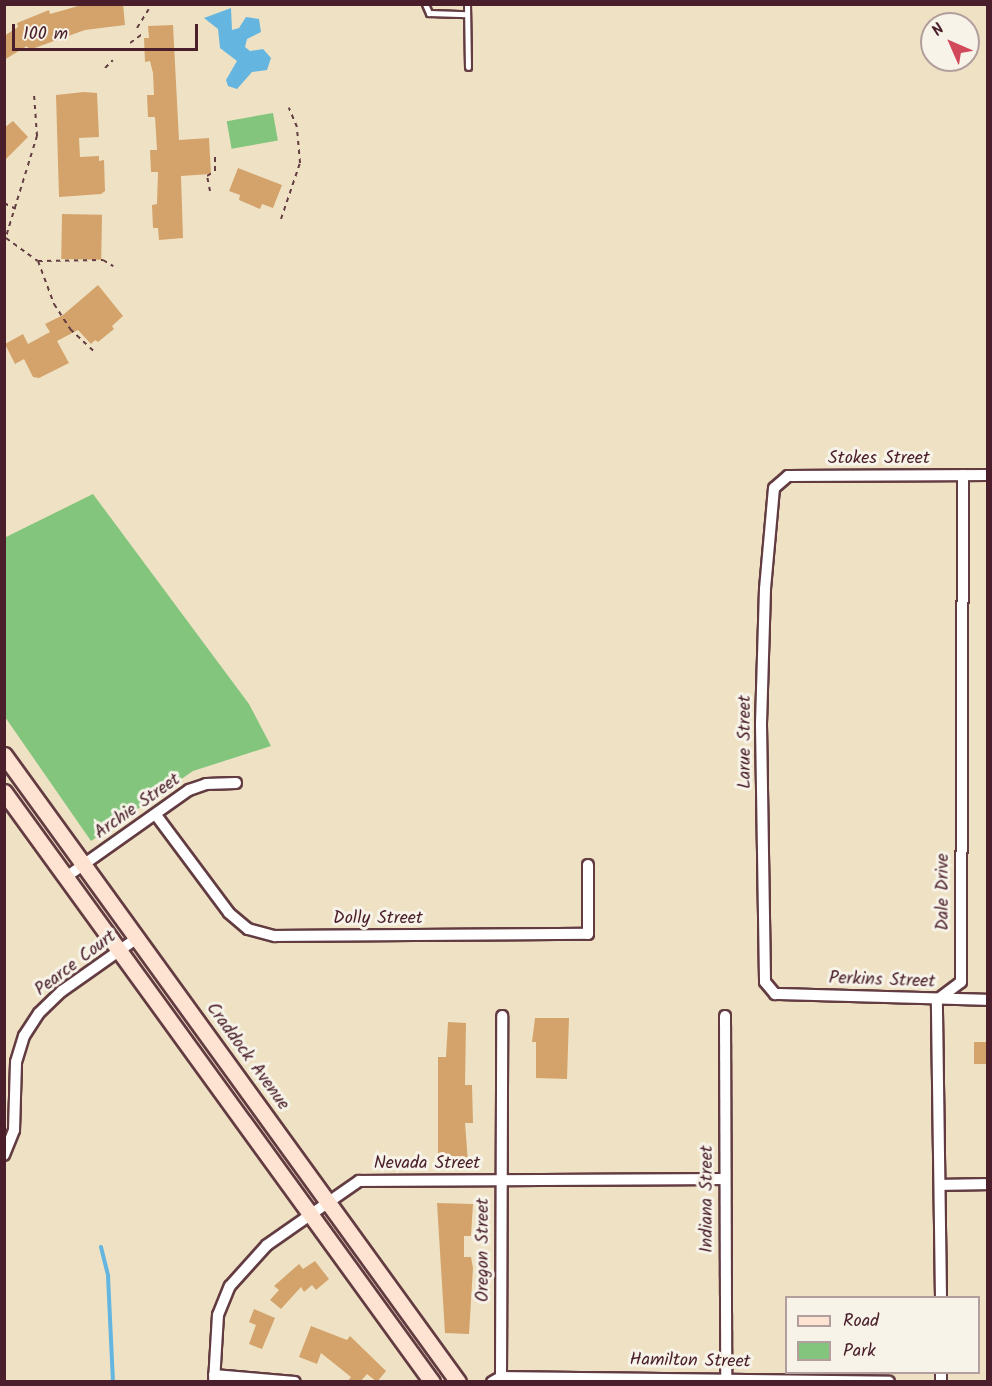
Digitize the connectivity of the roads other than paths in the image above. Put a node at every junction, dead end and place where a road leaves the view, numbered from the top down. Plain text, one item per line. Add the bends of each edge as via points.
1 (425, 4) edge
2 (467, 4) edge
3 (467, 14) junction
4 (468, 67) dead end
5 (963, 475) junction
6 (987, 475) edge
7 (774, 488) joint
8 (4, 755) edge
9 (236, 783) dead end
10 (4, 792) edge
11 (156, 815) junction
12 (588, 865) dead end
13 (84, 866) junction
14 (66, 877) junction
15 (137, 938) junction
16 (122, 950) junction
17 (775, 994) joint
18 (937, 999) junction
19 (987, 1000) edge
20 (502, 1016) dead end
21 (725, 1016) dead end
22 (4, 1155) edge
23 (724, 1179) junction
24 (501, 1181) junction
25 (987, 1184) edge
26 (940, 1185) junction
27 (327, 1201) junction
28 (311, 1214) junction
29 (940, 1296) edge
30 (214, 1378) edge
31 (496, 1379) edge
32 (726, 1381) edge
33 (295, 1382) edge
34 (432, 1382) edge
35 (458, 1382) edge
36 (889, 1382) edge

1 - 3 lane via 429,13
2 - 3 lane
3 - 4 lane
5 - 6 street, Stokes Street
5 - 7 street, Stokes Street via 788,476
5 - 18 street, Dale Drive via 960,981
7 - 17 street, Larue Street via 765,589 761,725 765,982
8 - 13 street, Craddock Avenue
9 - 11 street, Archie Street via 197,786
10 - 14 street
11 - 12 street, Dolly Street via 229,913 248,929 275,936 588,934
11 - 13 street, Archie Street
13 - 14 street, Archie Street
13 - 15 street, Craddock Avenue
14 - 16 street
15 - 16 street, Pearce Court
15 - 27 street, Craddock Avenue
16 - 22 street, Pearce Court via 62,992 39,1013 24,1036 16,1062 14,1130
16 - 28 street
17 - 18 street, Perkins Street
18 - 19 street, Perkins Street
18 - 26 street
20 - 24 street, Oregon Street
21 - 23 street, Indiana Street
23 - 24 street, Nevada Street
23 - 32 street, Indiana Street
24 - 27 street, Nevada Street via 359,1181
24 - 31 street, Oregon Street
25 - 26 street
26 - 29 street
27 - 28 street, Nevada Street
27 - 35 street, Craddock Avenue
28 - 30 street, Nevada Street via 267,1245 230,1286 218,1315
28 - 34 street
30 - 33 street
31 - 32 street, Hamilton Street
32 - 36 street, Hamilton Street

